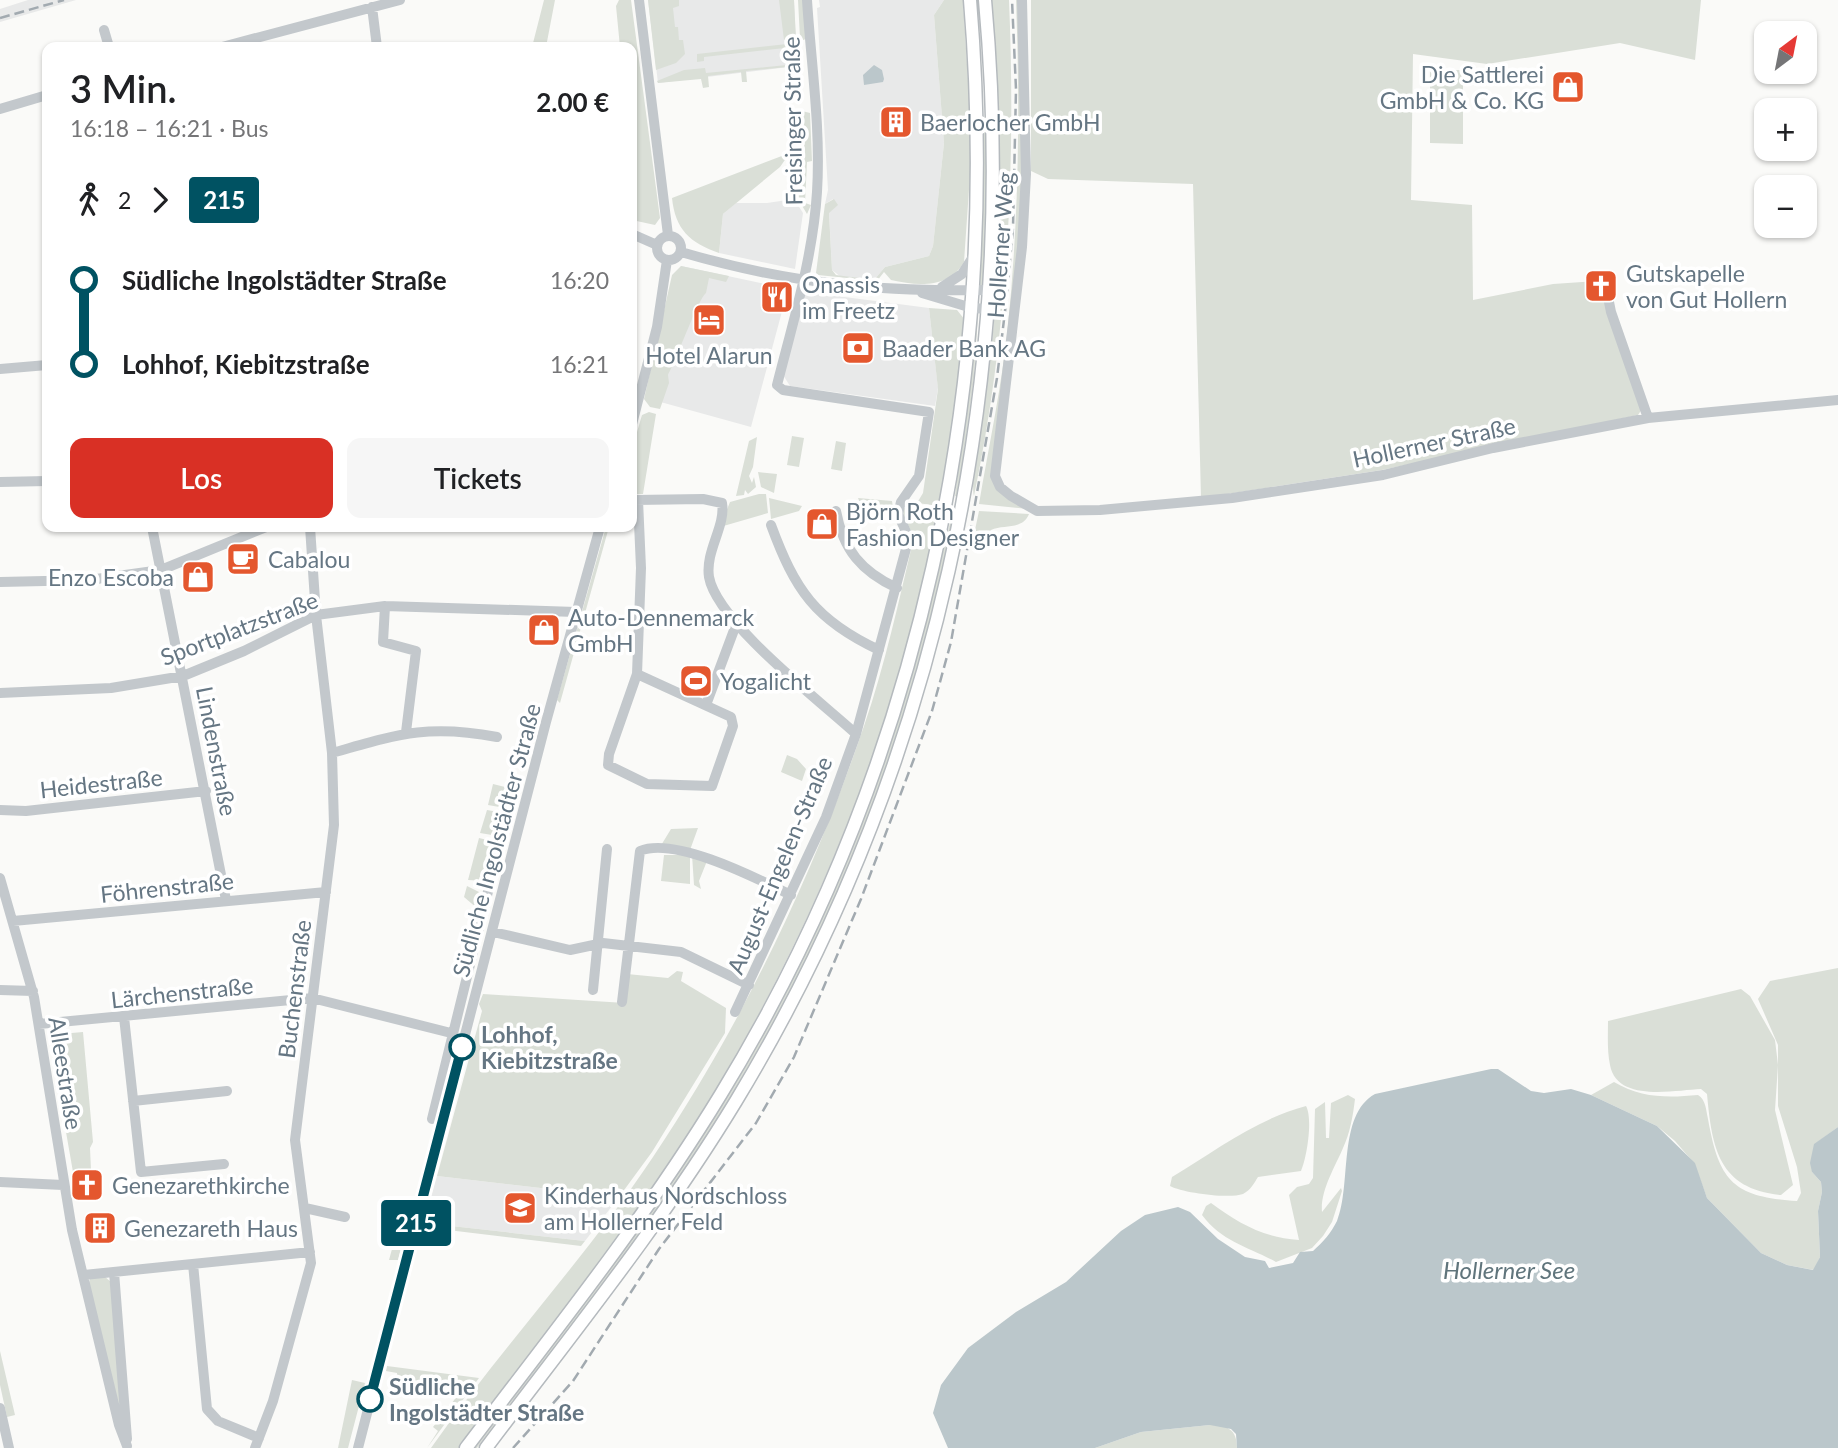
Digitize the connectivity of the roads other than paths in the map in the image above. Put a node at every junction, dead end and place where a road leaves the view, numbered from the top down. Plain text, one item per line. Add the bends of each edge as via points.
1 (400, 0) edge
2 (639, 0) edge
3 (807, 0) edge
4 (970, 0) edge
5 (985, 0) edge
6 (1022, 0) edge
7 (372, 7) junction
8 (104, 30) dead end
9 (108, 42) edge
10 (241, 42) edge
11 (376, 42) edge
12 (42, 96) edge
13 (0, 109) edge
14 (668, 235) junction
15 (637, 236) edge
16 (657, 245) junction
17 (681, 253) junction
18 (976, 254) junction
19 (667, 260) junction
20 (1604, 276) dead end
21 (804, 282) junction
22 (941, 288) junction
23 (974, 290) junction
24 (990, 290) junction
25 (917, 291) junction
26 (972, 308) junction
27 (989, 309) junction
28 (42, 365) edge
29 (0, 369) edge
30 (1838, 400) edge
31 (637, 405) edge
32 (1648, 418) junction
33 (42, 481) edge
34 (0, 482) edge
35 (637, 500) edge
36 (836, 511) dead end
37 (1037, 511) joint
38 (637, 524) edge
39 (771, 525) dead end
40 (153, 532) edge
41 (254, 532) edge
42 (310, 532) edge
43 (599, 532) edge
44 (161, 570) junction
45 (0, 582) edge
46 (897, 588) junction
47 (385, 606) junction
48 (576, 612) junction
49 (316, 615) junction
50 (737, 622) junction
51 (879, 650) junction
52 (637, 674) junction
53 (183, 676) junction
54 (0, 694) edge
55 (706, 705) junction
56 (406, 733) junction
57 (856, 734) junction
58 (498, 737) dead end
59 (332, 753) junction
60 (509, 787) dead end
61 (206, 791) junction
62 (0, 810) edge
63 (607, 849) dead end
64 (0, 878) edge
65 (326, 892) junction
66 (2, 894) edge
67 (791, 895) junction
68 (226, 900) junction
69 (13, 921) junction
70 (493, 932) junction
71 (598, 944) junction
72 (628, 946) junction
73 (748, 985) junction
74 (0, 990) edge
75 (593, 990) dead end
76 (33, 991) junction
77 (312, 998) junction
78 (622, 1002) dead end
79 (736, 1012) dead end
80 (124, 1017) junction
81 (39, 1024) junction
82 (451, 1033) junction
83 (227, 1091) dead end
84 (133, 1101) junction
85 (432, 1119) dead end
86 (225, 1164) dead end
87 (0, 1182) edge
88 (63, 1185) junction
89 (305, 1208) junction
90 (345, 1217) dead end
91 (310, 1252) junction
92 (193, 1264) junction
93 (114, 1272) junction
94 (84, 1275) junction
95 (0, 1408) edge
96 (257, 1443) edge
97 (127, 1447) edge
98 (9, 1448) edge
99 (358, 1448) edge
100 (466, 1448) edge
101 (486, 1448) edge

1 - 7 street
2 - 14 street
3 - 21 street, Freisinger Straße via 817,192
4 - 18 main road via 978,134
5 - 24 main road via 994,130
6 - 37 street, Hollerner Weg via 1023,235 995,476 1000,487
7 - 10 street
7 - 11 street
8 - 9 street
12 - 13 street
14 - 16 street
14 - 17 street via 680,240
15 - 16 street
16 - 19 street via 660,256
17 - 19 street
17 - 21 street
18 - 22 street via 962,274
18 - 23 main road
19 - 31 street via 657,327
20 - 32 street via 1611,312
21 - 25 street
21 - 46 street, Freisinger Straße via 779,388 929,412 919,476 898,514 907,545
22 - 23 street
22 - 25 street
23 - 24 street
23 - 26 main road
24 - 27 main road
25 - 26 street
26 - 27 street
26 - 100 main road via 952,476 925,606 875,772 823,899 754,1038 672,1172
27 - 101 main road via 974,441 945,593 901,745 838,906 735,1103 651,1230
28 - 29 street
30 - 32 street, Hollerner Straße
32 - 37 street, Hollerner Straße via 1383,475 1246,496 1100,510
33 - 34 street
35 - 50 street via 722,503 708,572 716,594
36 - 46 street via 852,555 874,577
38 - 52 street via 641,572
39 - 51 street via 795,582 815,609 850,636
40 - 44 street, Lindenstraße
41 - 44 street
42 - 49 street, Buchenstraße
43 - 48 street, Südliche Ingolstädter Straße
44 - 45 street via 89,580
44 - 53 street, Lindenstraße
46 - 51 street, August-Engelen-Straße
47 - 48 street, Sportplatzstraße
47 - 49 street, Sportplatzstraße
47 - 56 street via 383,642 416,651
48 - 70 street, Südliche Ingolstädter Straße
49 - 53 street, Sportplatzstraße
49 - 59 street, Buchenstraße
50 - 55 street
50 - 57 street
51 - 57 street, August-Engelen-Straße
52 - 55 street
52 - 55 street via 609,754 608,765 613,769 647,784 712,786 733,721
53 - 54 street, Sportplatzstraße via 110,688
53 - 61 street, Lindenstraße
56 - 58 street via 441,729
56 - 59 street
57 - 67 street, August-Engelen-Straße
59 - 65 street, Buchenstraße via 334,825
60 - 82 street via 512,794
61 - 62 street, Heidestraße
61 - 68 street, Lindenstraße
63 - 71 street
64 - 66 street, Alleestraße
65 - 68 street, Föhrenstraße
65 - 77 street, Buchenstraße
66 - 69 street, Alleestraße
67 - 72 street via 714,859 643,849 638,854
67 - 73 street, August-Engelen-Straße
68 - 69 street, Föhrenstraße
69 - 76 street, Alleestraße
70 - 71 street via 570,950
70 - 99 street, Südliche Ingolstädter Straße
71 - 72 street
71 - 75 street
72 - 73 street via 681,952
72 - 78 street
73 - 79 street, August-Engelen-Straße
74 - 76 street
76 - 81 street, Alleestraße
77 - 80 street, Lärchenstraße
77 - 82 street, Lärchenstraße
77 - 89 street, Buchenstraße via 295,1140
80 - 81 street, Lärchenstraße
80 - 84 street
81 - 88 street, Alleestraße
82 - 85 street
83 - 84 street
84 - 86 street via 141,1172
87 - 88 street
88 - 94 street, Alleestraße
89 - 90 street
89 - 91 street, Buchenstraße
91 - 92 street
91 - 96 street, Buchenstraße via 309,1274
92 - 93 street
92 - 96 street via 207,1409 218,1421
93 - 94 street
93 - 97 street, Alleestraße
94 - 97 street, Alleestraße
95 - 98 street

